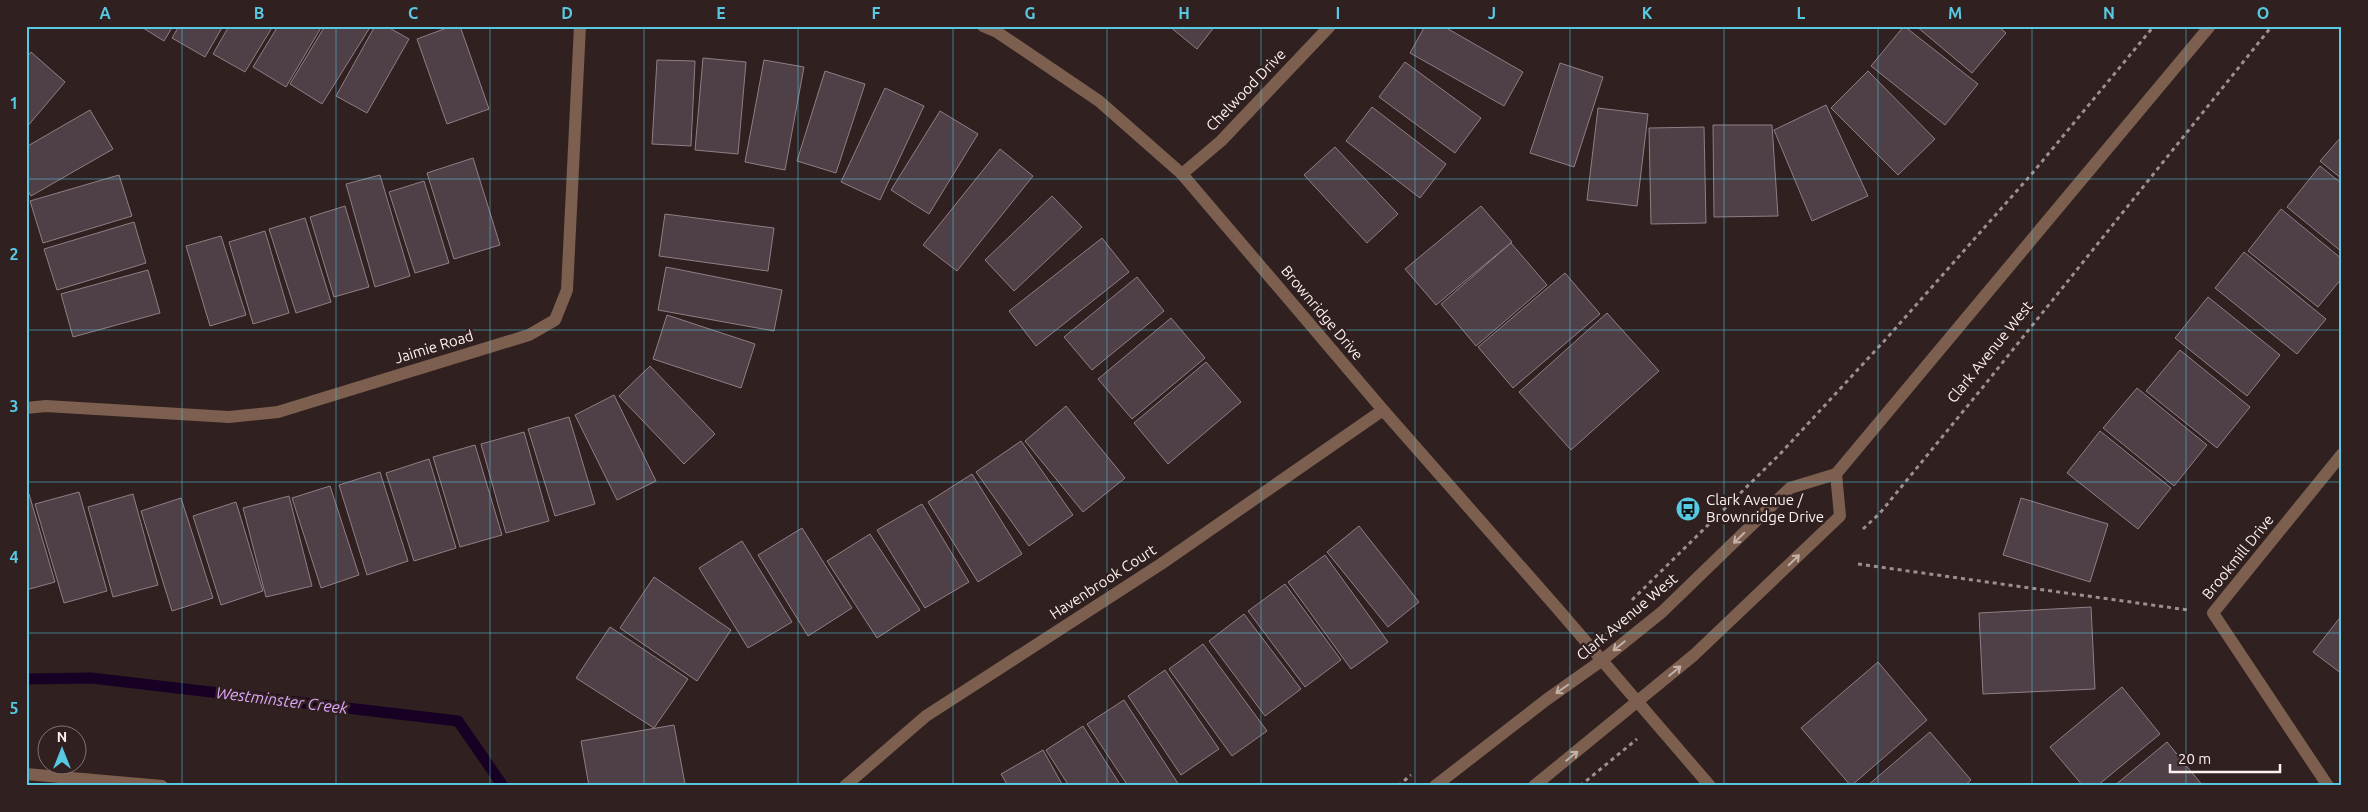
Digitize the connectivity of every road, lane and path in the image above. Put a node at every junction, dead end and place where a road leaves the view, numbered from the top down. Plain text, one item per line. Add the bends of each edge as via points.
1 (580, 26) edge
2 (983, 26) edge
3 (1330, 26) edge
4 (2154, 26) edge
5 (2210, 26) edge
6 (2272, 26) edge
7 (1182, 174) junction
8 (26, 408) edge
9 (1383, 410) junction
10 (2342, 454) edge
11 (1836, 474) junction
12 (1859, 533) dead end
13 (1858, 564) dead end
14 (1644, 590) dead end
15 (2213, 613) junction
16 (1601, 661) junction
17 (1638, 703) junction
18 (1602, 768) dead end
19 (26, 774) edge
20 (162, 786) edge
21 (846, 786) edge
22 (1435, 786) edge
23 (1534, 786) edge
24 (1580, 786) edge
25 (1710, 786) edge
26 (2328, 786) edge

1 - 8 street, Jaimie Road via 567,290 555,320 529,335 278,412 229,417 46,406
2 - 7 street, Brownridge Drive via 997,32 1099,101
3 - 7 street, Chelwood Drive via 1221,140
4 - 14 path, Clark Avenue West via 2030,176 1886,339 1780,454 1653,577
5 - 11 street
6 - 12 path, Clark Avenue West via 1983,387 1880,513
7 - 9 street, Brownridge Drive
9 - 16 street, Brownridge Drive
9 - 21 street, Havenbrook Court via 1161,564 926,716
10 - 15 street, Brookmill Drive
11 -> 16 street, Clark Avenue West via 1790,488 1674,602
17 -> 11 street via 1694,655 1840,516
13 - 15 path
15 - 26 street, Brookmill Drive
16 - 17 street, Brownridge Drive
16 -> 22 street, Clark Avenue West
23 -> 17 street
17 - 25 street, Brownridge Drive
18 - 24 path
19 - 20 street

